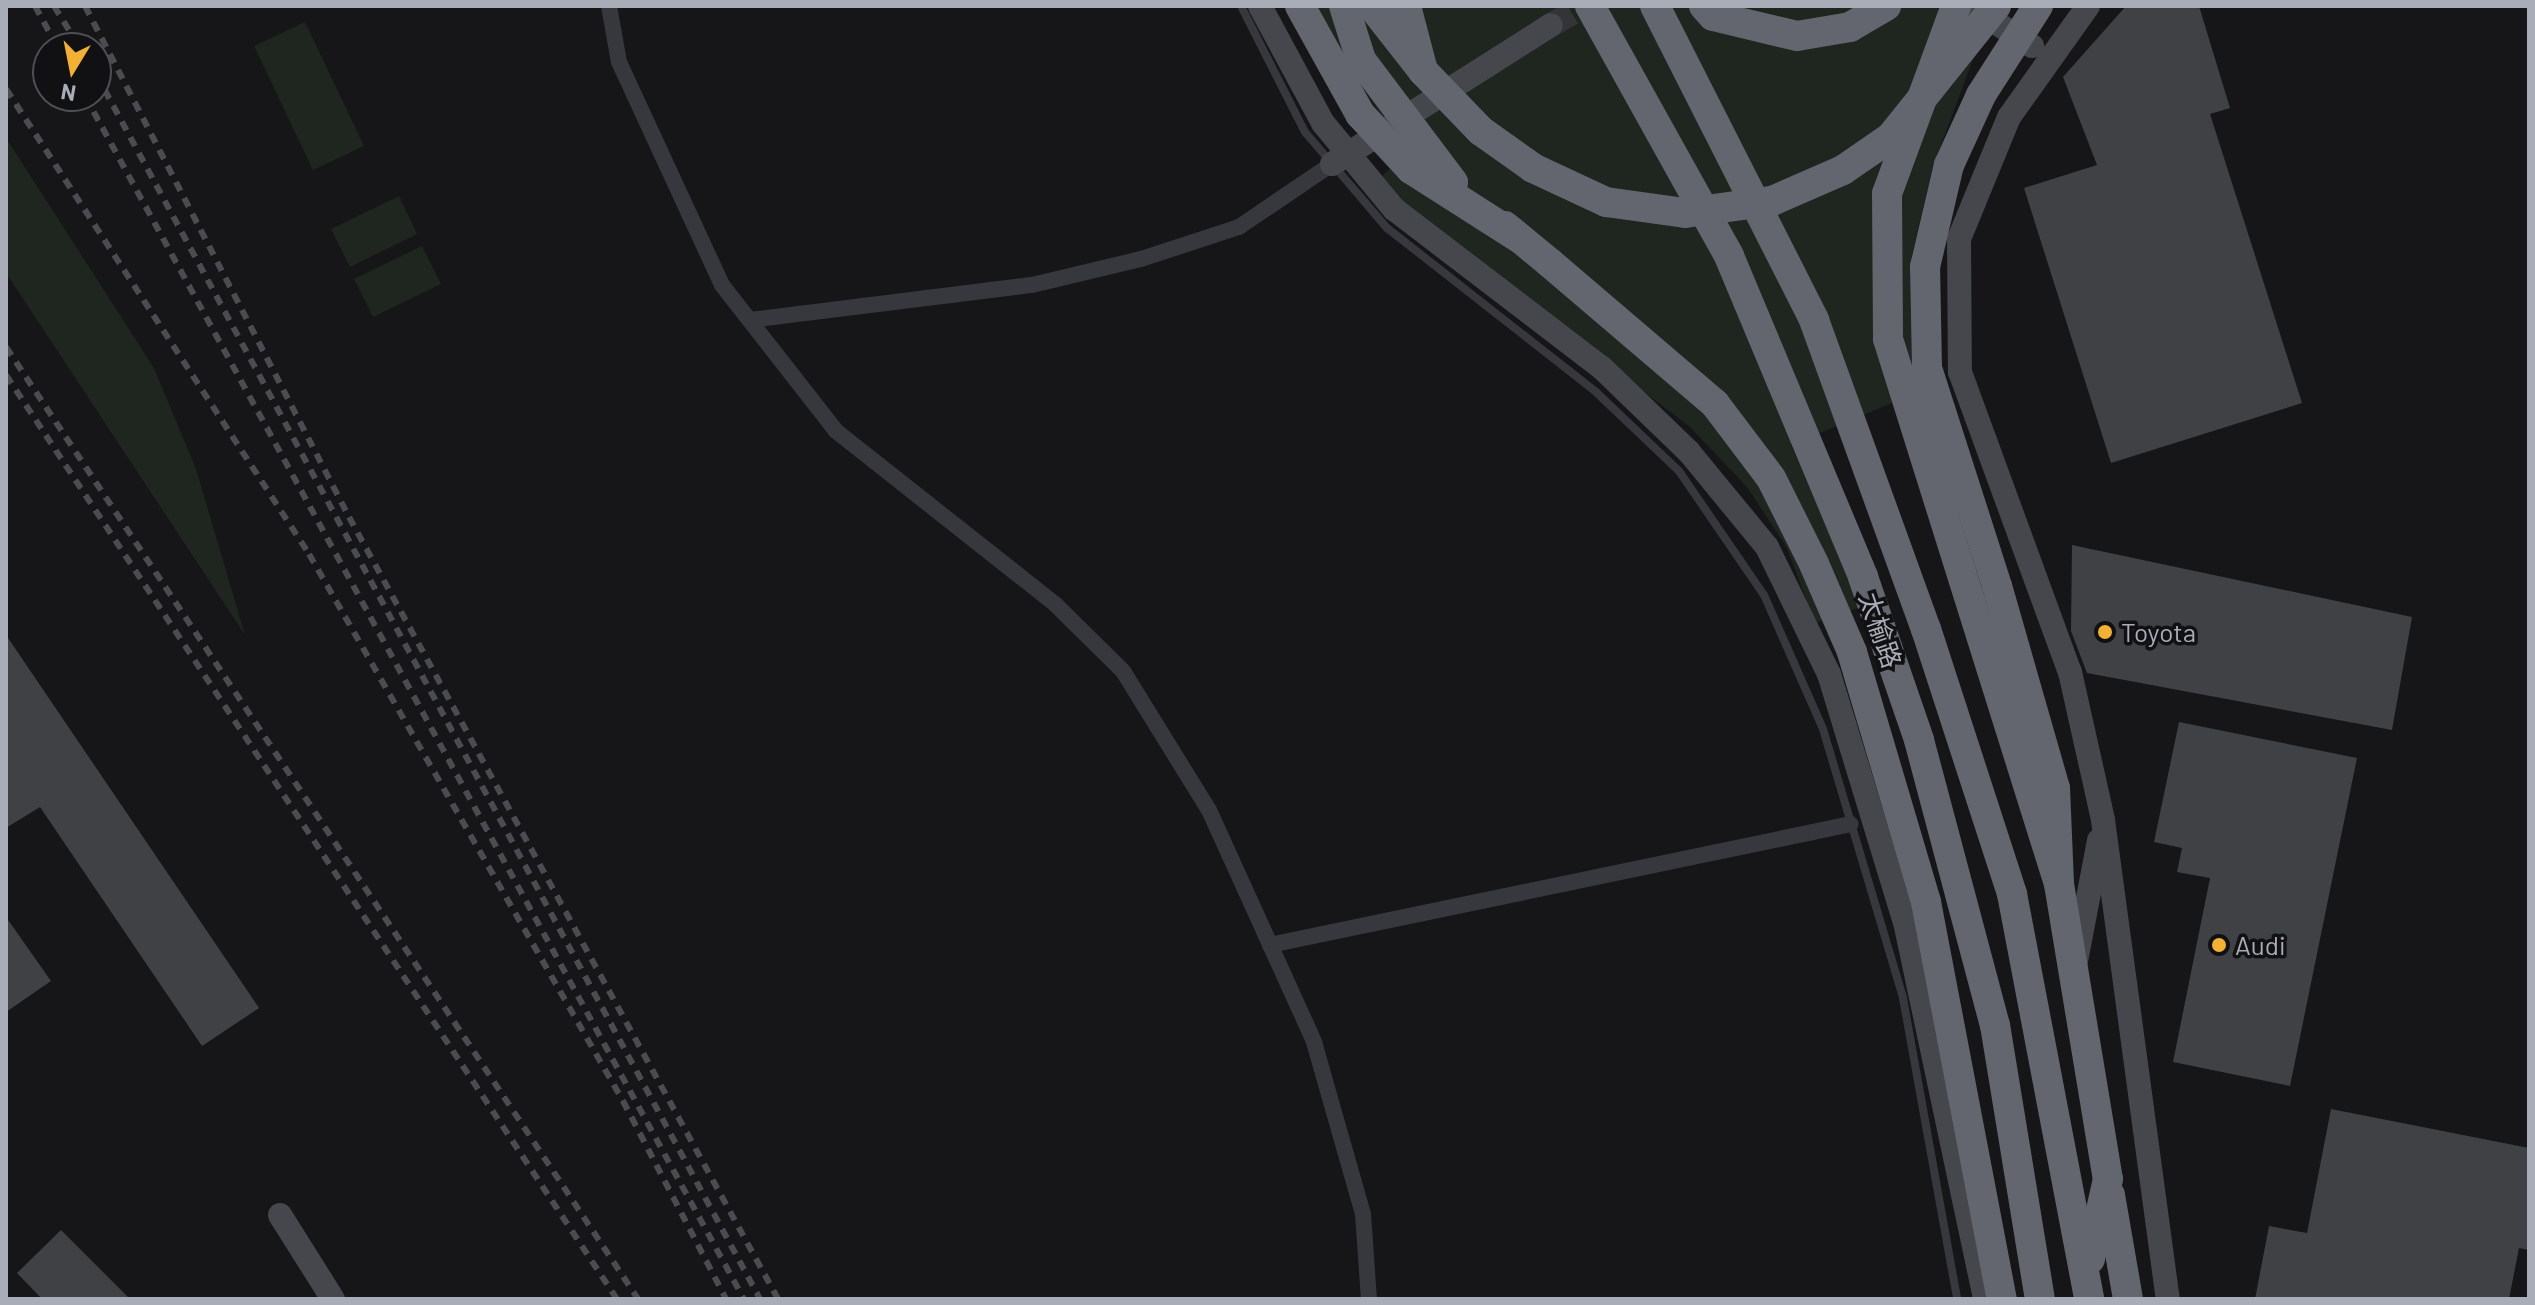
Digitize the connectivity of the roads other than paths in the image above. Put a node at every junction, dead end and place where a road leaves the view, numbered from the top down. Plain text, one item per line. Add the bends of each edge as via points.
1 (609, 6) edge
2 (1241, 6) edge
3 (1260, 6) edge
4 (1300, 6) edge
5 (1344, 6) edge
6 (1372, 6) edge
7 (1406, 6) edge
8 (1590, 6) edge
9 (1655, 6) edge
10 (1704, 6) edge
11 (1886, 6) edge
12 (1956, 6) edge
13 (1970, 6) edge
14 (1996, 6) edge
15 (2038, 6) edge
16 (2069, 6) edge
17 (2088, 6) edge
18 (1551, 25) tunnel mouth
19 (2047, 56) junction
20 (1423, 71) junction
21 (1339, 159) junction
22 (1519, 238) junction
23 (750, 320) junction
24 (1982, 587) junction
25 (2103, 820) junction
26 (1851, 824) junction
27 (1270, 945) junction
28 (2074, 971) junction
29 (2108, 1179) junction
30 (280, 1215) dead end
31 (2088, 1288) edge
32 (333, 1299) edge
33 (1369, 1299) edge
34 (1957, 1299) edge
35 (1985, 1299) edge
36 (2002, 1299) edge
37 (2040, 1299) edge
38 (2128, 1299) edge
39 (2168, 1299) edge

1 - 23 street via 619,62 722,285
2 - 21 lane via 1305,132
3 - 21 main road
4 - 22 highway, bridge via 1360,114 1411,169
5 - 22 highway, bridge via 1361,60 1437,169
6 - 20 highway
7 - 20 highway, bridge
8 - 37 highway, 太榆路 via 1729,256 1863,577 1919,740 1995,1025
9 - 31 highway, 太榆路 via 1814,320 1926,629 2012,894
10 - 11 highway via 1713,16 1797,36 1850,27
12 - 24 highway, bridge via 1887,194 1883,280 1888,339
13 - 19 main road
14 - 20 highway, bridge via 1891,137 1843,170 1772,201 1685,213 1606,202 1533,168 1481,131
15 - 24 highway, bridge via 1981,95 1949,165 1925,267 1927,368
16 - 19 main road
17 - 19 main road
18 - 21 main road
19 - 25 main road via 2009,117 1959,239 1960,372 2070,672
21 - 23 street via 1239,227 1141,259 1032,285
21 - 26 lane via 1387,228 1596,392 1679,471 1764,595 1823,729
21 - 35 main road via 1394,209 1601,367 1689,452 1767,547 1829,674 1905,922
22 - 36 highway, bridge via 1715,404 1771,478 1814,564 1852,652 1926,902
23 - 27 street via 836,431 1055,604 1123,671 1209,810
24 - 28 highway via 2055,788 2059,884
25 - 28 main road
25 - 39 main road
26 - 27 street
26 - 34 lane via 1903,998
27 - 33 street via 1314,1042 1343,1142 1363,1214
28 - 29 highway
29 - 31 highway
29 - 38 highway
30 - 32 main road

